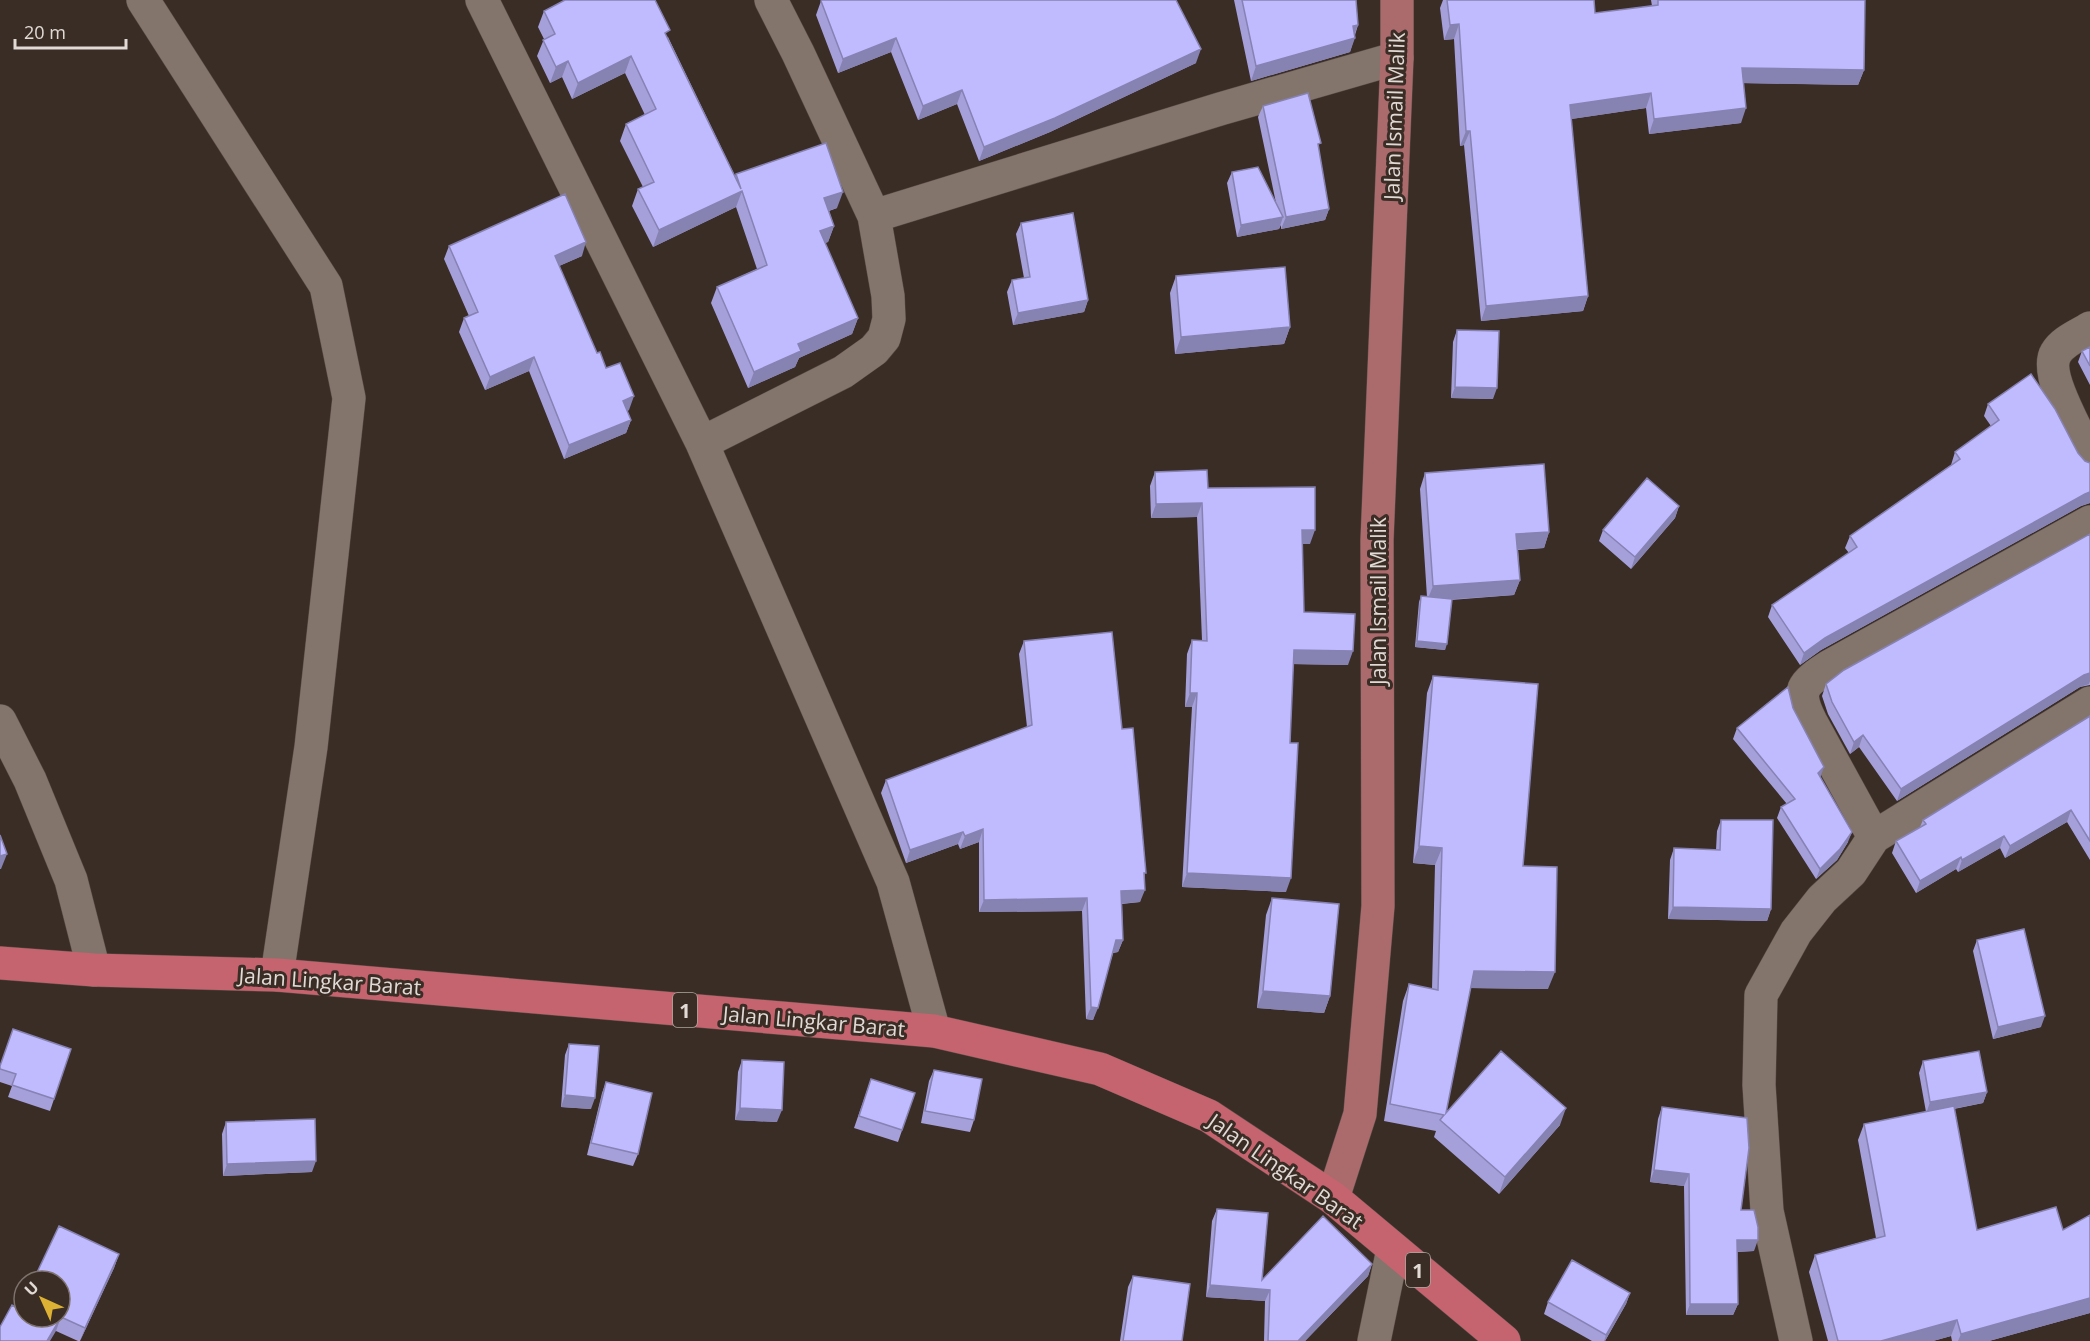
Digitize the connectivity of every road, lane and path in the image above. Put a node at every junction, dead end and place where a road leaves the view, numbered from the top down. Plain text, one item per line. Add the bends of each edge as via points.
1 (143, 0) edge
2 (482, 0) edge
3 (1397, 0) edge
4 (783, 4) edge
5 (1397, 58) junction
6 (874, 216) junction
7 (2090, 328) edge
8 (702, 443) junction
9 (2090, 457) edge
10 (2090, 522) edge
11 (2090, 703) edge
12 (0, 721) edge
13 (1874, 837) junction
14 (0, 963) edge
15 (94, 970) junction
16 (277, 975) junction
17 (933, 1032) junction
18 (1333, 1198) junction
19 (1393, 1249) junction
20 (1374, 1341) edge
21 (1504, 1341) edge
22 (1796, 1341) edge

1 - 16 street via 326,286 349,398 311,747
2 - 8 street
3 - 5 main road, Jalan Ismail Malik
4 - 6 street
5 - 6 street
5 - 18 main road, Jalan Ismail Malik via 1377,540 1378,906 1360,1114
6 - 8 street via 888,296 889,319 884,338 843,372
7 - 9 street via 2058,350 2053,365 2059,392
8 - 17 street via 893,882
10 - 13 street via 1806,682 1802,689 1803,707
11 - 13 street
12 - 15 street via 30,780 71,880
13 - 22 street via 1851,872 1822,898 1796,932 1761,995 1759,1085 1767,1211
14 - 15 highway, Jalan Lingkar Barat / 1
15 - 16 highway, Jalan Lingkar Barat / 1
16 - 17 highway, Jalan Lingkar Barat / 1
17 - 18 highway, Jalan Lingkar Barat / 1 via 1100,1069 1209,1116
18 - 19 highway, Jalan Lingkar Barat / 1
19 - 20 street
19 - 21 highway, Jalan Lingkar Barat / 1

